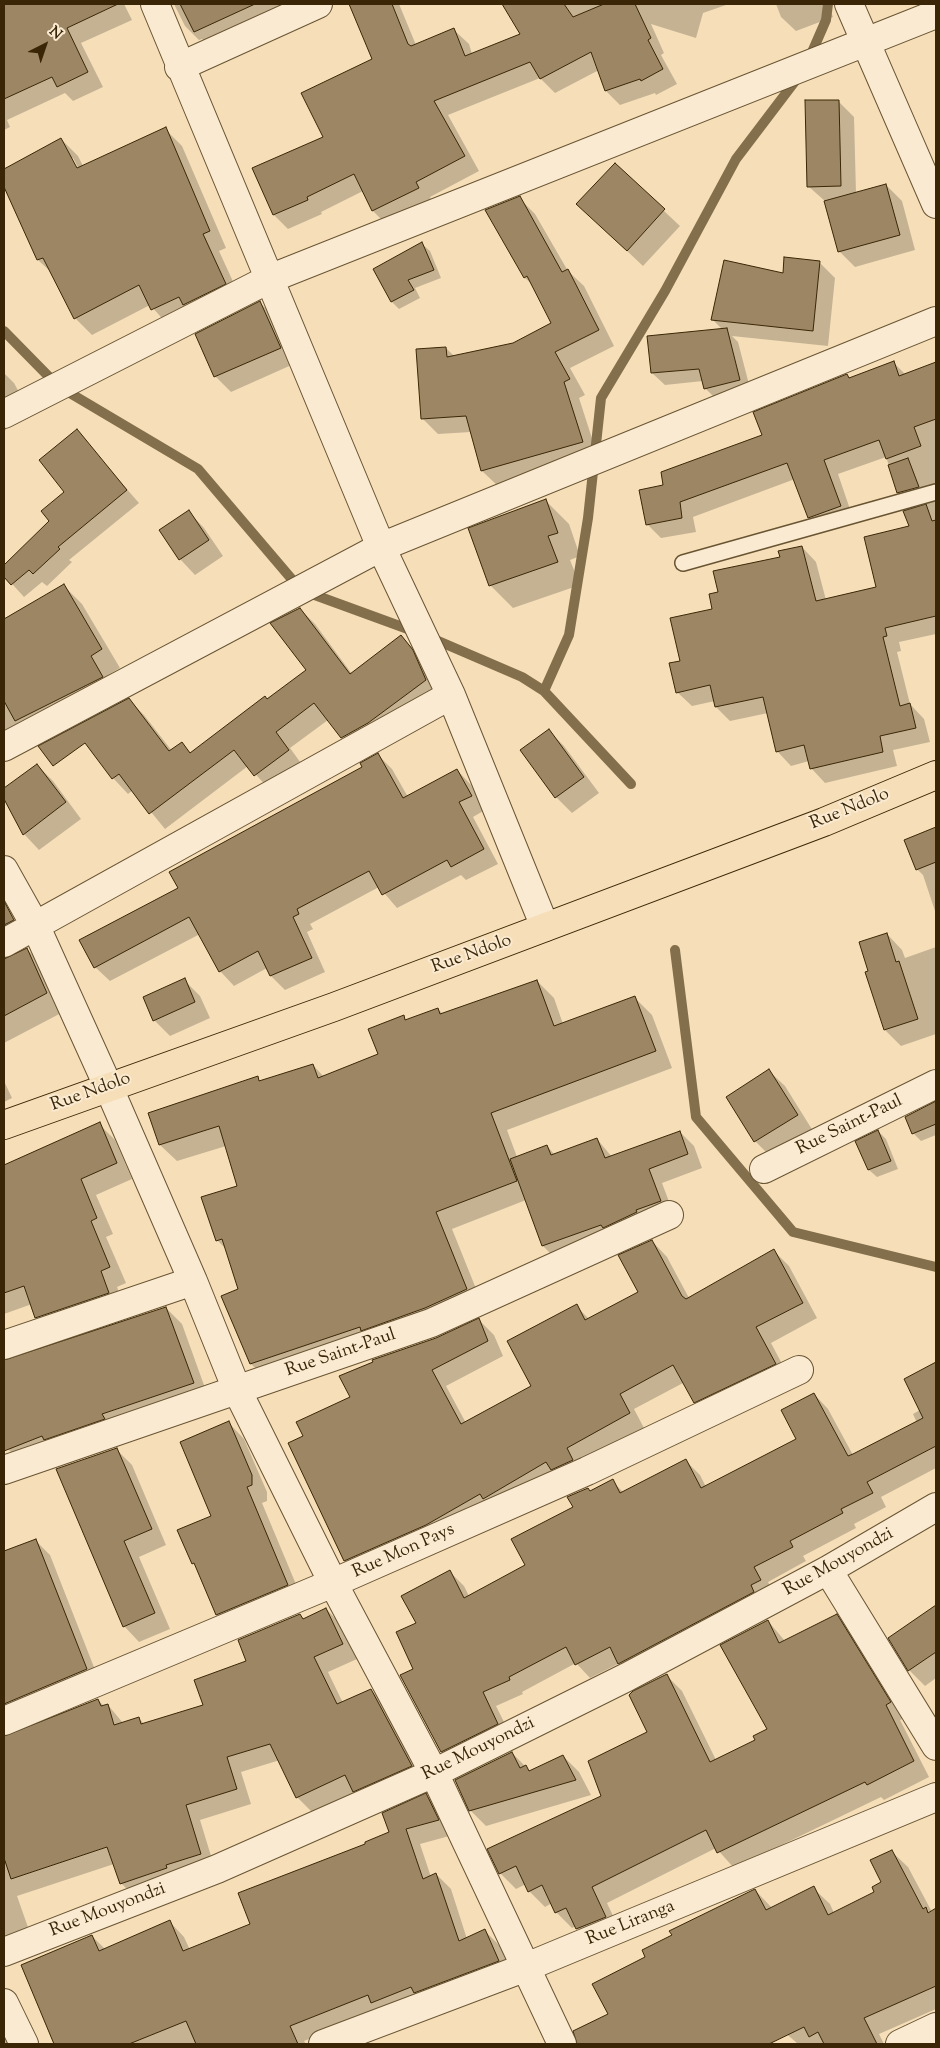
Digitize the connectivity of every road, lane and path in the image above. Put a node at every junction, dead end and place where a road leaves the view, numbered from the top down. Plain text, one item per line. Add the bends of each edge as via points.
1 (155, 4) edge
2 (318, 4) edge
3 (849, 4) edge
4 (936, 14) edge
5 (866, 42) junction
6 (180, 67) junction
7 (936, 204) edge
8 (269, 279) junction
9 (936, 321) edge
10 (4, 414) edge
11 (936, 492) edge
12 (381, 548) junction
13 (683, 563) dead end
14 (451, 695) junction
15 (4, 747) edge
16 (936, 775) edge
17 (4, 870) edge
18 (36, 927) junction
19 (545, 928) junction
20 (4, 943) edge
21 (936, 1084) edge
22 (108, 1086) junction
23 (4, 1125) edge
24 (764, 1169) dead end
25 (669, 1216) dead end
26 (192, 1281) junction
27 (4, 1345) edge
28 (799, 1370) dead end
29 (236, 1390) junction
30 (4, 1470) edge
31 (936, 1507) edge
32 (828, 1570) junction
33 (333, 1583) junction
34 (4, 1721) edge
35 (936, 1746) edge
36 (434, 1773) junction
37 (936, 1797) edge
38 (4, 1952) edge
39 (524, 1968) junction
40 (4, 2003) edge
41 (936, 2027) edge
42 (24, 2044) edge
43 (323, 2044) edge
44 (562, 2044) edge
45 (900, 2044) edge

1 - 6 street
2 - 6 street
3 - 5 street
4 - 5 street
5 - 7 street
5 - 8 street
6 - 8 street
8 - 10 street
8 - 12 street
9 - 12 street
11 - 13 lane
12 - 14 street
12 - 15 street
14 - 18 street
14 - 19 street
16 - 19 main road, Rue Ndolo via 824,822
17 - 18 street
18 - 20 street
18 - 22 street
19 - 22 main road, Rue Ndolo via 334,1007
21 - 24 street, Rue Saint-Paul
22 - 23 main road, Rue Ndolo
22 - 26 street
25 - 29 street, Rue Saint-Paul via 431,1322
26 - 27 street
26 - 29 street
28 - 33 street, Rue Mon Pays via 587,1471
29 - 30 street, Rue Saint-Paul
29 - 33 street
31 - 32 street, Rue Mouyondzi
32 - 35 street
32 - 36 street, Rue Mouyondzi via 627,1677
33 - 34 street, Rue Mon Pays
33 - 36 street
36 - 38 street, Rue Mouyondzi via 217,1869
36 - 39 street
37 - 39 street, Rue Liranga
39 - 43 street, Rue Liranga
39 - 44 street
40 - 42 street
41 - 45 street

